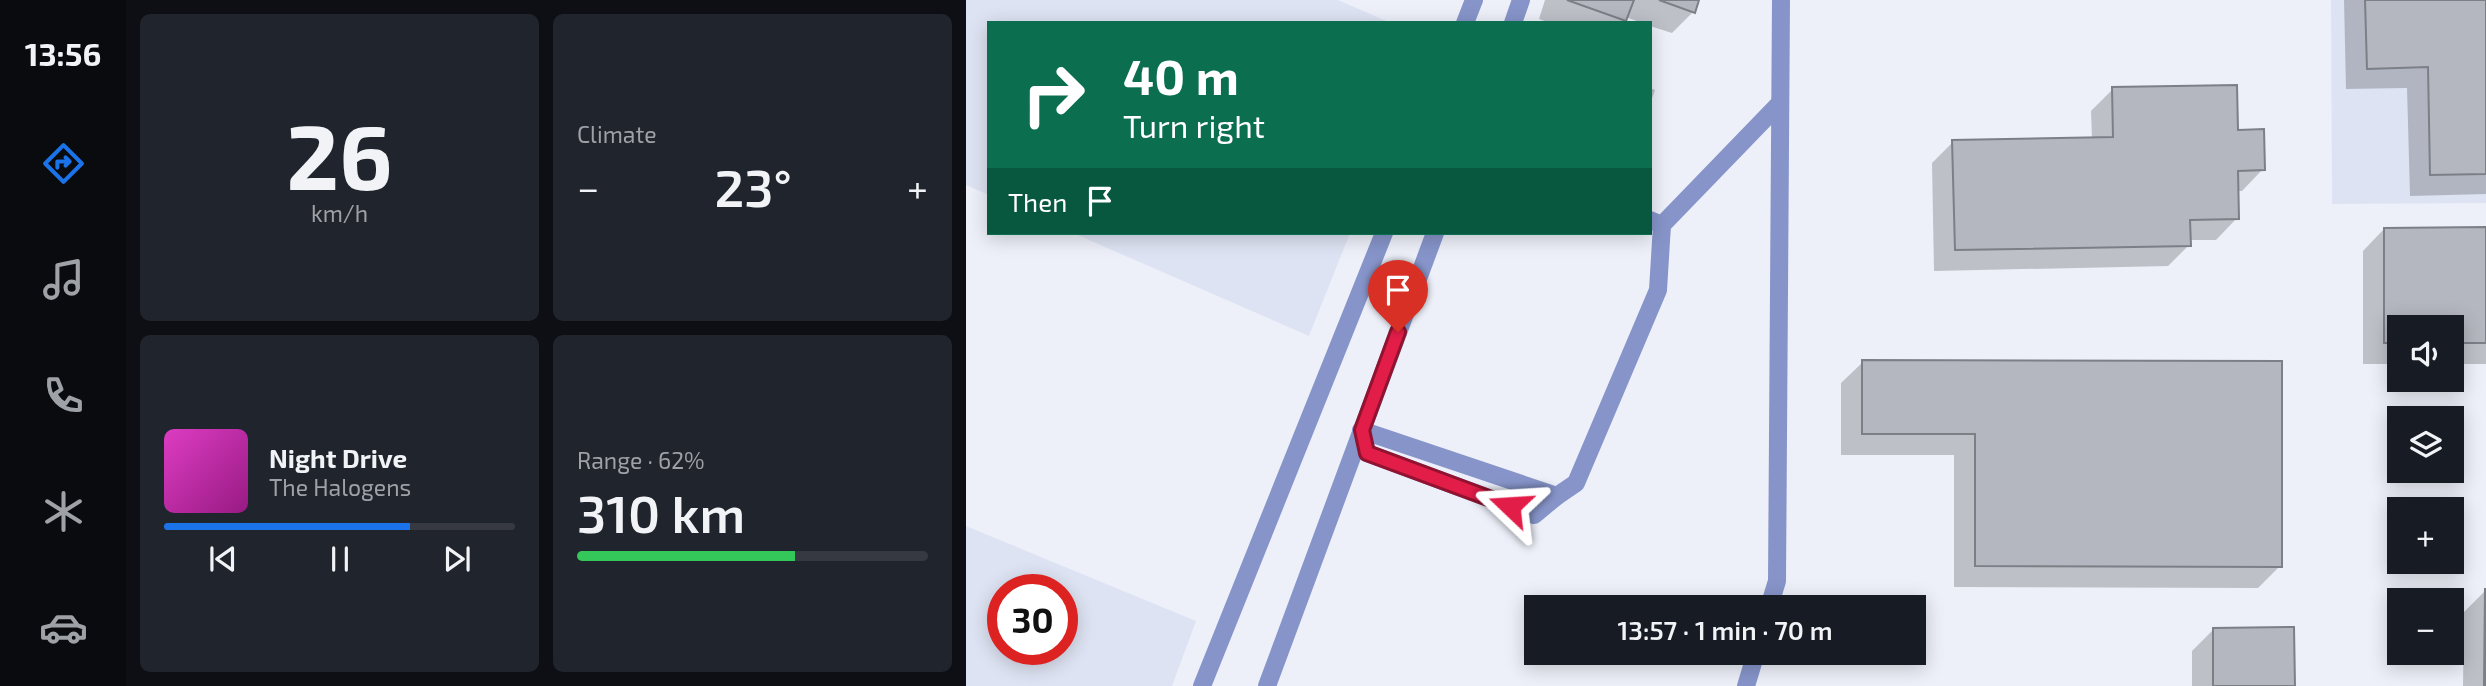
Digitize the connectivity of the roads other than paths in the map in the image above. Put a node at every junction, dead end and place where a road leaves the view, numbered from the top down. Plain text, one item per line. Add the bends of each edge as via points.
1 (1474, 0) edge
2 (1521, 0) edge
3 (1781, 0) edge
4 (1466, 21) edge
5 (1514, 21) edge
6 (1780, 103) junction
7 (1656, 223) edge
8 (1383, 235) edge
9 (1434, 235) edge
10 (1362, 430) junction
11 (1557, 496) junction
12 (1773, 595) edge
13 (1752, 665) edge
14 (1202, 686) edge
15 (1267, 686) edge
16 (1746, 686) edge

1 - 4 street
2 - 5 street
3 - 6 street
6 - 7 street
6 - 12 street via 1777,581
7 - 11 street via 1658,290 1576,483
8 - 14 street
9 - 10 street
10 - 11 street
10 - 11 street via 1367,453 1534,515
10 - 15 street
13 - 16 street

